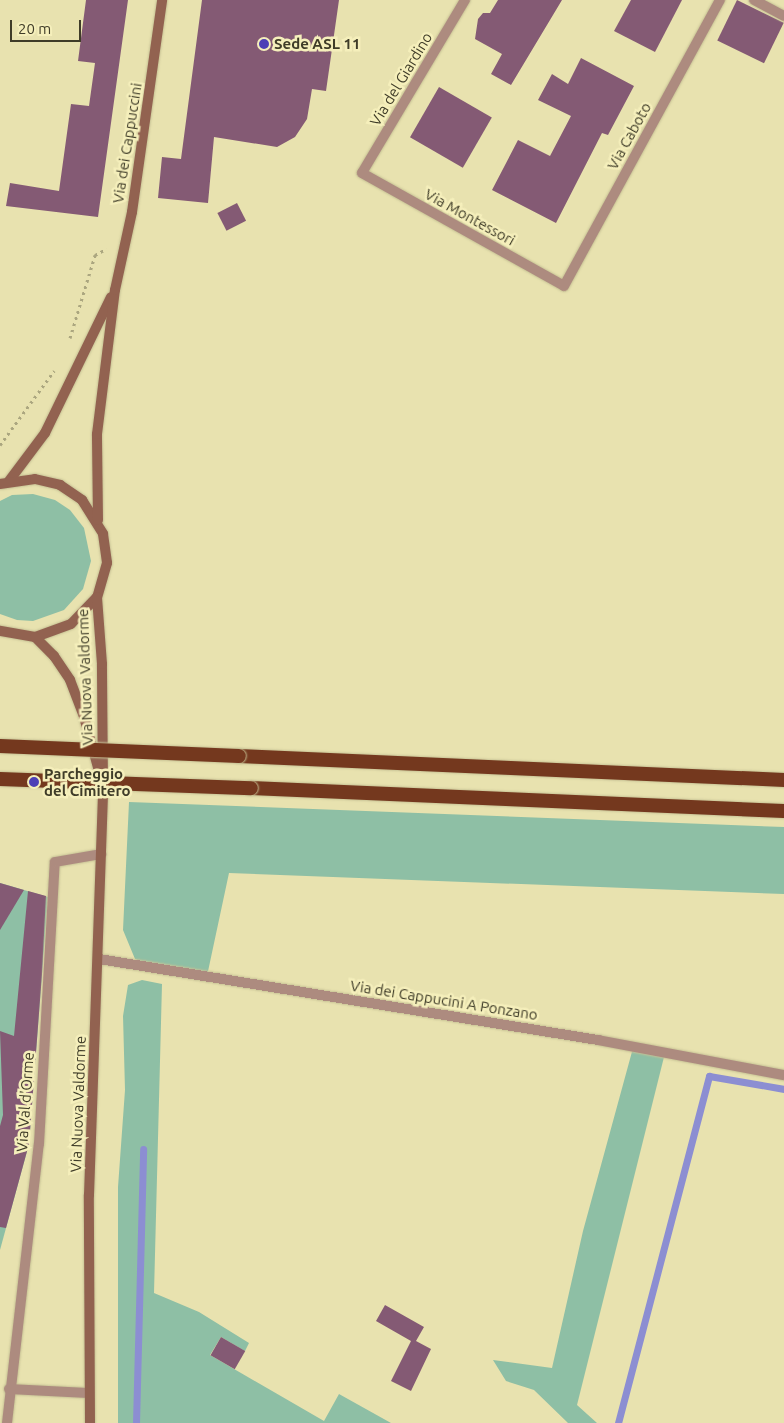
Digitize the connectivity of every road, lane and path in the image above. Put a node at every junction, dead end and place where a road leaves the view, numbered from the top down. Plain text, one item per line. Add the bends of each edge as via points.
1 (162, 0) edge
2 (465, 0) edge
3 (720, 0) edge
4 (754, 0) edge
5 (784, 16) edge
6 (362, 173) joint
7 (127, 235) junction
8 (564, 286) joint
9 (115, 290) junction
10 (69, 341) dead end
11 (56, 368) dead end
12 (0, 445) edge
13 (4, 482) edge
14 (98, 520) junction
15 (97, 597) junction
16 (0, 631) edge
17 (35, 637) junction
18 (0, 746) edge
19 (0, 779) edge
20 (784, 780) edge
21 (103, 787) junction
22 (784, 810) edge
23 (101, 854) junction
24 (99, 959) junction
25 (784, 1074) edge
26 (9, 1389) junction
27 (88, 1393) junction
28 (6, 1423) edge
29 (90, 1423) edge

1 - 7 main road, Via dei Cappuccini
2 - 6 street, Via del Giardino
3 - 8 street, Via Caboto
4 - 5 street
6 - 8 street, Via Montessori
7 - 9 main road, Via dei Cappuccini
7 - 10 path via 96,255
9 - 13 main road, Via dei Cappuccini via 45,433
9 - 14 main road, Via dei Cappuccini via 97,434
11 - 12 path
13 - 14 main road, Via dei Cappuccini via 35,479 60,485 82,500
14 - 15 main road, Via dei Cappuccini via 107,563
15 - 17 main road, Via dei Cappuccini via 71,624
15 - 21 main road, Via Nuova Valdorme via 102,664
16 - 17 main road, Via dei Cappuccini
17 - 21 main road, Via Nuova Valdorme via 54,656 70,680
18 - 20 highway, bridge
19 - 22 highway, bridge
21 - 23 main road, Via Nuova Valdorme
23 - 24 main road, Via Nuova Valdorme
23 - 26 street, Via Val d'Orme via 55,862 38,1144
24 - 25 street, Via dei Cappucini A Ponzano via 598,1040
24 - 27 main road, Via Nuova Valdorme via 89,1195
26 - 27 street
26 - 28 street, Via Val d'Orme
27 - 29 main road, Via Nuova Valdorme

